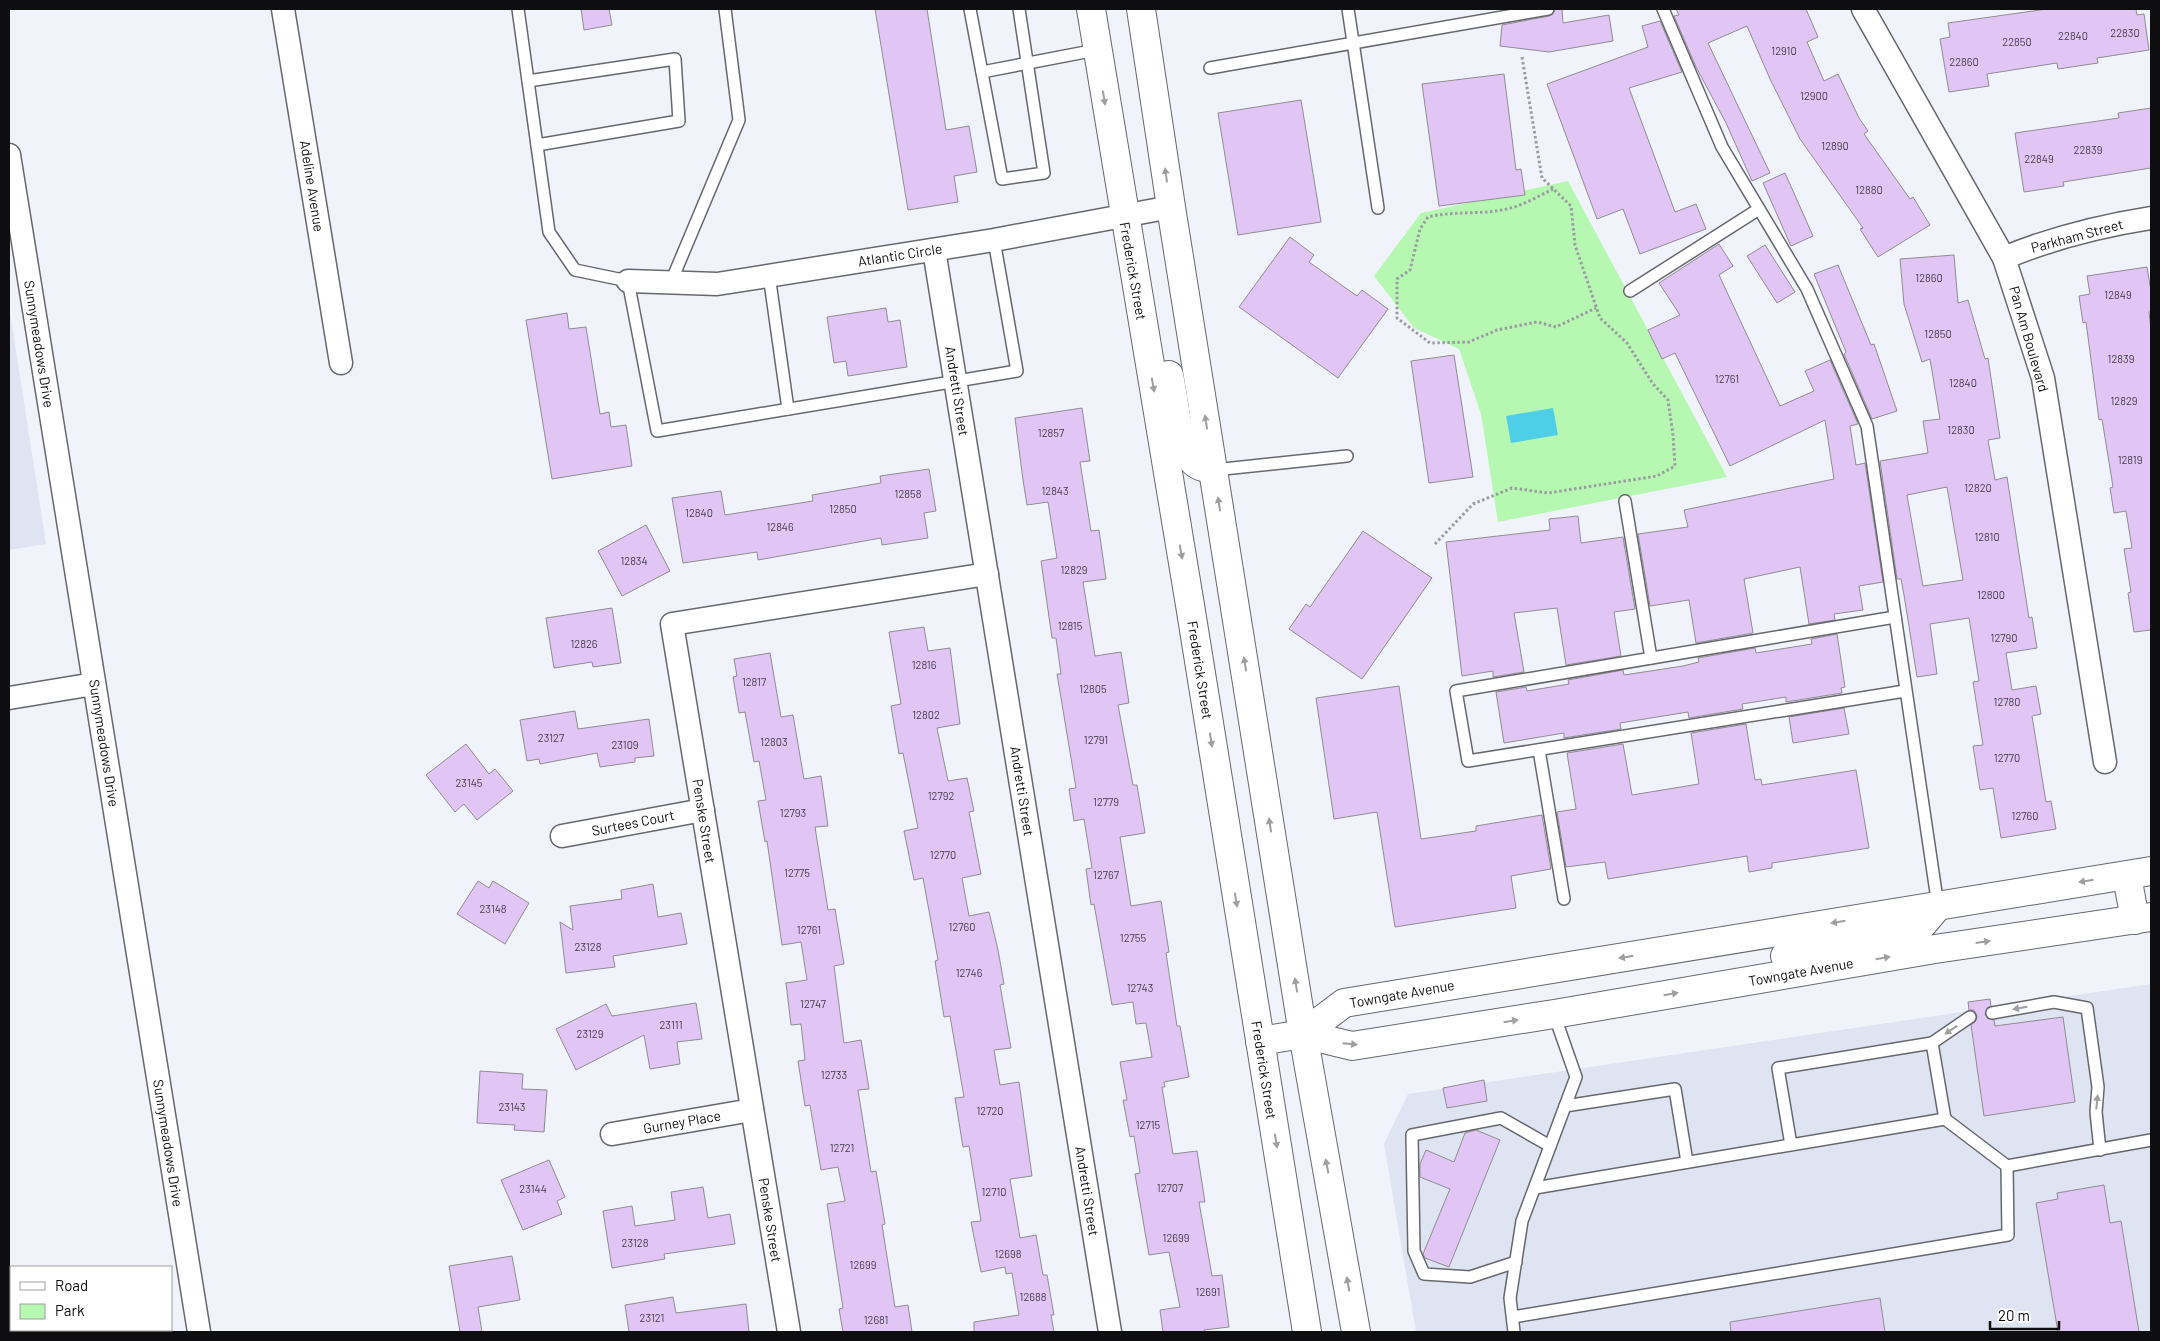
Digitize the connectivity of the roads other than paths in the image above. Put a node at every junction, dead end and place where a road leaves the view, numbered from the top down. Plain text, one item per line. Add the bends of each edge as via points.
1 (283, 9) edge
2 (518, 9) edge
3 (725, 9) edge
4 (970, 9) edge
5 (1019, 9) edge
6 (1090, 9) edge
7 (1141, 9) edge
8 (1348, 9) edge
9 (1548, 9) edge
10 (1663, 9) edge
11 (1863, 9) edge
12 (1354, 43) junction
13 (1096, 50) junction
14 (1029, 64) junction
15 (1210, 68) dead end
16 (982, 72) junction
17 (528, 81) junction
18 (537, 144) junction
19 (9, 155) edge
20 (1171, 207) junction
21 (1378, 208) dead end
22 (1759, 209) junction
23 (1124, 216) junction
24 (2151, 218) edge
25 (994, 240) junction
26 (934, 250) junction
27 (2004, 258) junction
28 (769, 275) junction
29 (628, 281) junction
30 (671, 282) junction
31 (1630, 291) dead end
32 (1144, 333) junction
33 (341, 363) dead end
34 (956, 382) junction
35 (788, 409) junction
36 (1347, 456) dead end
37 (1214, 470) junction
38 (1625, 501) dead end
39 (986, 574) junction
40 (1895, 617) junction
41 (1651, 658) junction
42 (94, 684) junction
43 (1905, 691) junction
44 (9, 698) edge
45 (1539, 750) junction
46 (2105, 762) dead end
47 (703, 810) junction
48 (562, 836) dead end
49 (2139, 874) edge
50 (1564, 899) dead end
51 (1938, 906) junction
52 (2143, 918) edge
53 (1738, 983) junction
54 (1992, 1013) dead end
55 (1554, 1014) junction
56 (1970, 1017) dead end
57 (1303, 1034) junction
58 (1260, 1041) junction
59 (1932, 1043) junction
60 (1565, 1106) junction
61 (752, 1110) junction
62 (1945, 1119) junction
63 (612, 1134) dead end
64 (2151, 1140) edge
65 (1791, 1145) junction
66 (1550, 1146) junction
67 (2100, 1150) junction
68 (1687, 1162) junction
69 (2007, 1166) junction
70 (1535, 1188) junction
71 (1516, 1262) junction
72 (1513, 1317) junction
73 (199, 1332) edge
74 (789, 1332) edge
75 (1110, 1332) edge
76 (1307, 1332) edge
77 (1356, 1332) edge
78 (1504, 1332) edge
79 (1514, 1332) edge

1 - 33 street, Adeline Avenue
2 - 17 lane
3 - 30 lane via 739,120
4 - 16 lane
5 - 14 lane
6 - 13 main road, Frederick Street
20 -> 7 main road
8 - 12 lane
9 - 12 lane
10 - 22 lane via 1722,146
11 - 27 street, Pan Am Boulevard
12 - 15 lane
12 - 21 lane
13 - 14 lane
13 -> 23 main road, Frederick Street
14 - 16 lane
14 - 16 lane via 1044,173 1002,179
17 - 18 lane
17 - 18 lane via 675,59 679,120
18 - 29 lane via 549,232 575,270
19 - 42 street, Sunnymeadows Drive
20 - 23 street, Atlantic Circle
37 -> 20 main road
22 - 31 lane
22 - 40 lane via 1807,289 1867,426
23 - 25 street, Atlantic Circle
23 - 32 main road, Frederick Street
24 - 27 street, Parkham Street via 2042,242
25 - 26 street, Atlantic Circle
25 - 34 lane via 1017,371
26 - 28 street, Atlantic Circle
26 - 34 street, Andretti Street
27 - 46 street, Pan Am Boulevard via 2043,378
28 - 30 street, Atlantic Circle via 717,284
28 - 35 lane
29 - 30 street, Atlantic Circle
29 - 35 lane via 657,430
32 - 37 main road via 1159,345 1166,359 1187,454 1198,466
32 -> 58 main road, Frederick Street
34 - 35 lane
34 - 39 street, Andretti Street
36 - 37 lane
57 -> 37 main road
38 - 41 lane
39 - 47 street, Penske Street via 672,624
39 - 75 street, Andretti Street
40 - 41 lane
40 - 43 lane
41 - 45 lane via 1456,690 1468,761
42 - 44 street
42 - 73 street, Sunnymeadows Drive
43 - 45 lane
43 - 51 lane
45 - 50 lane
47 - 48 street, Surtees Court
47 - 61 street, Penske Street
49 -> 51 main road, Towngate Avenue
49 - 52 main road
51 - 53 main road via 1916,932 1763,960
51 -> 57 main road, Towngate Avenue via 1344,1003
53 -> 52 main road, Towngate Avenue via 1934,949
55 -> 53 main road, Towngate Avenue
67 -> 54 lane via 2096,1112 2098,1087 2087,1008 2054,1002
57 -> 55 main road, Towngate Avenue via 1352,1046
55 - 60 lane via 1576,1077
56 -> 59 lane
57 - 58 main road
77 -> 57 main road
58 -> 76 main road, Frederick Street
59 - 62 lane
59 - 65 lane via 1778,1068
60 - 66 lane
60 - 68 lane via 1675,1089
61 - 63 street, Gurney Place
61 - 74 street, Penske Street
62 - 65 lane
62 - 69 lane
64 - 67 lane
65 - 68 lane
66 - 70 lane
66 - 71 lane via 1501,1118 1412,1135 1414,1251 1424,1274 1470,1277
67 - 69 lane
68 - 70 lane
69 - 72 lane via 2008,1235
70 - 71 lane via 1522,1220
71 - 72 lane via 1510,1298
72 - 79 lane
78 - 79 lane

